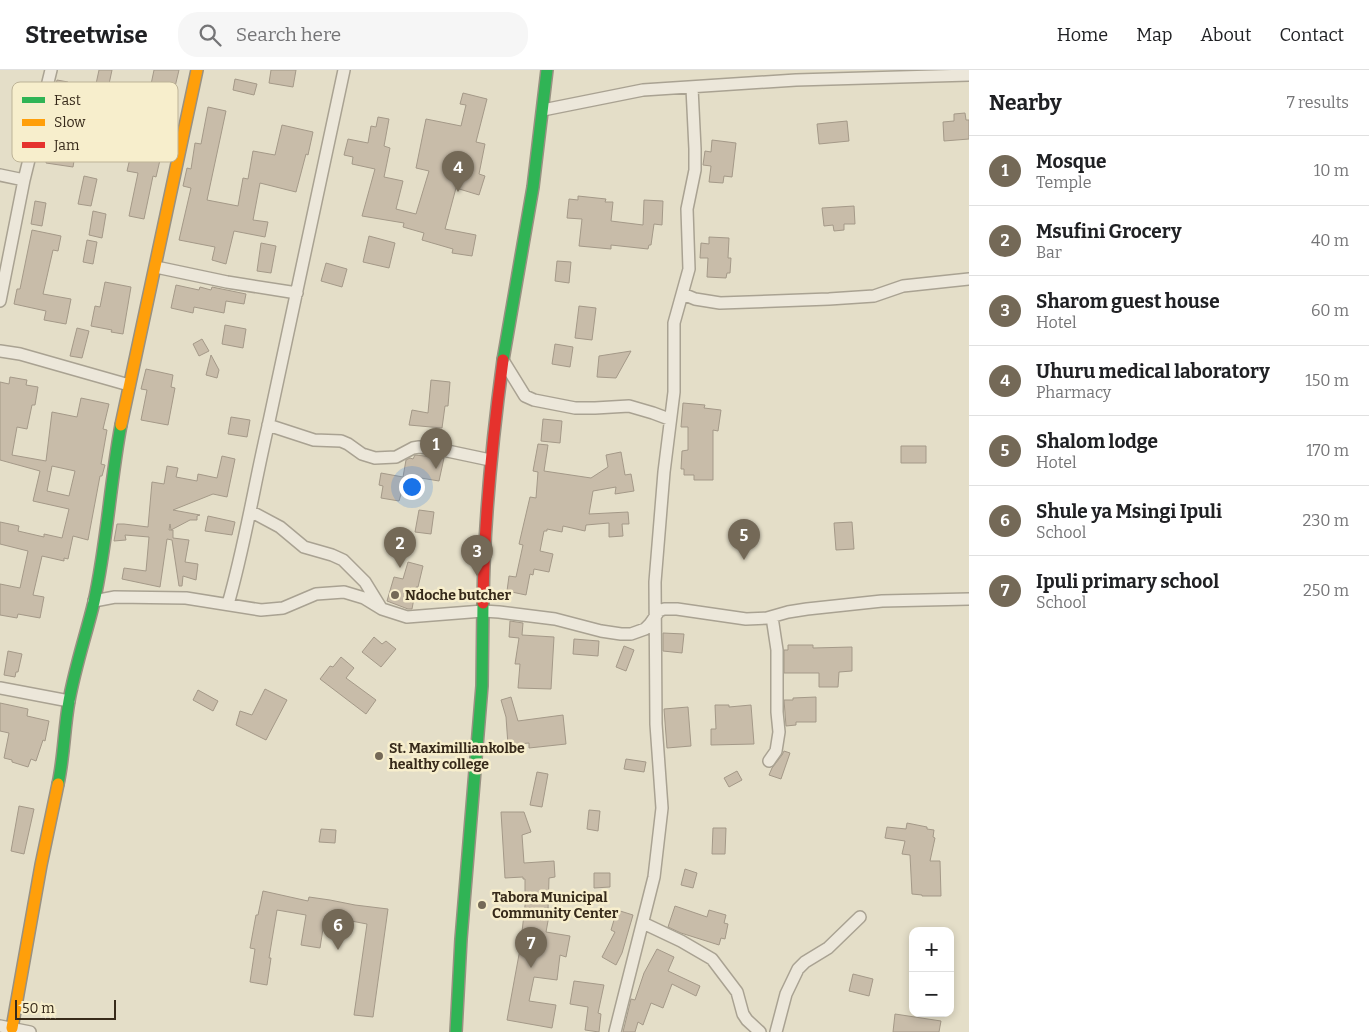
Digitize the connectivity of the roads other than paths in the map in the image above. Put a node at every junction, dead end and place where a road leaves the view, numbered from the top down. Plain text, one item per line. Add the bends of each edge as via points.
1 (197, 70) edge
2 (344, 70) edge
3 (547, 70) edge
4 (969, 75) edge
5 (692, 88) junction
6 (543, 110) junction
7 (178, 161) edge
8 (28, 162) edge
9 (178, 162) edge
10 (0, 175) edge
11 (24, 180) junction
12 (156, 267) junction
13 (969, 279) edge
14 (298, 293) junction
15 (683, 294) junction
16 (0, 301) edge
17 (0, 351) edge
18 (503, 362) junction
19 (129, 384) junction
20 (669, 419) junction
21 (268, 425) junction
22 (490, 460) junction
23 (250, 511) junction
24 (969, 599) edge
25 (94, 600) junction
26 (228, 604) junction
27 (382, 609) junction
28 (483, 611) junction
29 (655, 616) junction
30 (772, 617) junction
31 (0, 688) edge
32 (69, 701) junction
33 (769, 761) dead end
34 (860, 917) dead end
35 (643, 923) junction
36 (0, 1026) edge
37 (12, 1028) junction
38 (30, 1032) edge
39 (456, 1032) edge
40 (614, 1032) edge
41 (760, 1032) edge
42 (776, 1032) edge

1 - 7 main road
2 - 14 street
3 - 6 main road
4 - 5 street via 796,80
5 - 6 street via 643,90
5 - 15 street via 695,170 687,209 689,269
6 - 18 main road
8 - 11 street
9 - 12 main road
10 - 11 street
11 - 16 street
12 - 14 street
12 - 19 main road
13 - 15 street via 903,286 874,296 829,299 720,302
14 - 21 street
15 - 20 street via 674,323 674,392
17 - 19 street
18 - 20 street via 525,396 534,400 575,408 629,406
18 - 22 main road
19 - 25 main road
20 - 29 street via 656,565
21 - 22 street via 314,440 348,444 362,454 376,458 396,457 419,447
21 - 23 street
22 - 28 main road
23 - 26 street
23 - 27 street via 280,526 304,547 343,560 365,582
24 - 30 street via 882,601 807,609
25 - 26 street via 158,597
25 - 32 main road
26 - 27 street via 273,609 295,604 316,594 344,592 364,598
27 - 28 street via 407,617
28 - 29 street via 543,617 621,634 644,629
28 - 39 main road via 481,696
29 - 30 street via 661,610 677,609 746,620
29 - 35 street via 656,724 662,808 654,877
30 - 33 street via 777,650 776,700 780,732 776,751
31 - 32 street
32 - 37 main road via 59,781 40,864
34 - 42 street via 828,948 798,969 786,994
35 - 40 street
35 - 41 street via 712,959 736,992 747,1020
36 - 37 street
37 - 38 street

